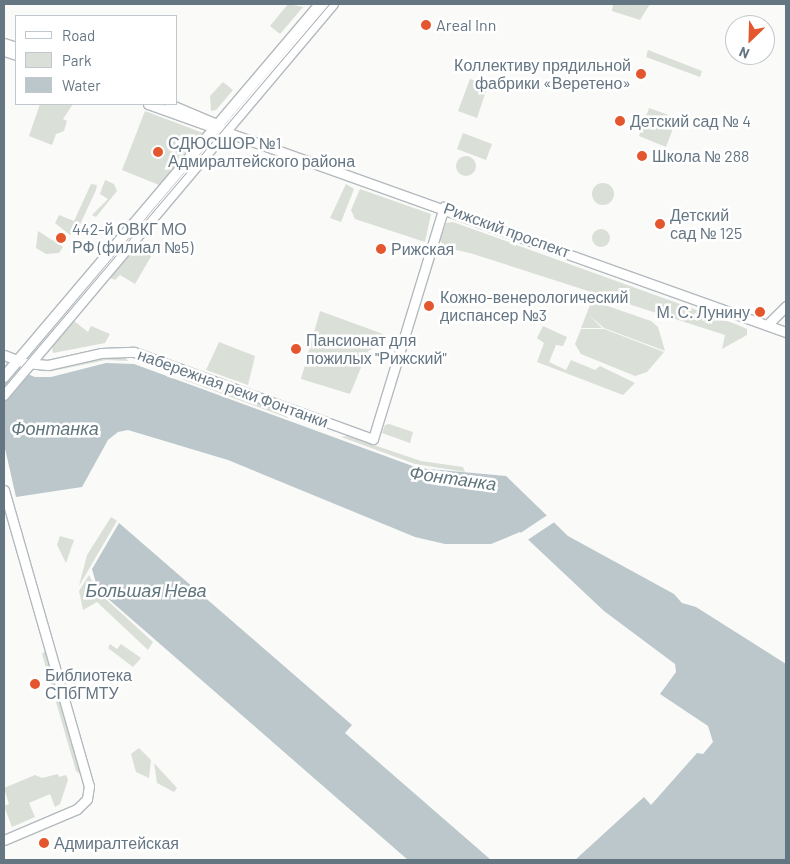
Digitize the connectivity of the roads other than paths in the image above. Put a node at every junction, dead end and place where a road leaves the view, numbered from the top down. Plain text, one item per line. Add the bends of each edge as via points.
1 (320, 4) edge
2 (333, 4) edge
3 (151, 105) edge
4 (171, 105) edge
5 (220, 127) junction
6 (444, 207) junction
7 (786, 306) edge
8 (767, 325) junction
9 (786, 332) edge
10 (4, 356) edge
11 (15, 364) junction
12 (31, 364) junction
13 (4, 377) edge
14 (4, 395) edge
15 (4, 490) edge
16 (4, 840) edge

1 - 5 main road
2 - 5 main road
3 - 5 street, Рижский проспект
4 - 5 street, Рижский проспект
5 - 6 street, Рижский проспект
5 - 11 main road
5 - 12 main road
6 - 8 street, Рижский проспект
6 - 12 street, набережная реки Фонтанки via 372,439 134,352 101,353 48,365
7 - 8 street
8 - 9 street, Рижский проспект
10 - 11 street, набережная реки Фонтанки
11 - 12 street, набережная реки Фонтанки
11 - 13 main road
12 - 14 main road
15 - 16 street via 90,786 84,804

